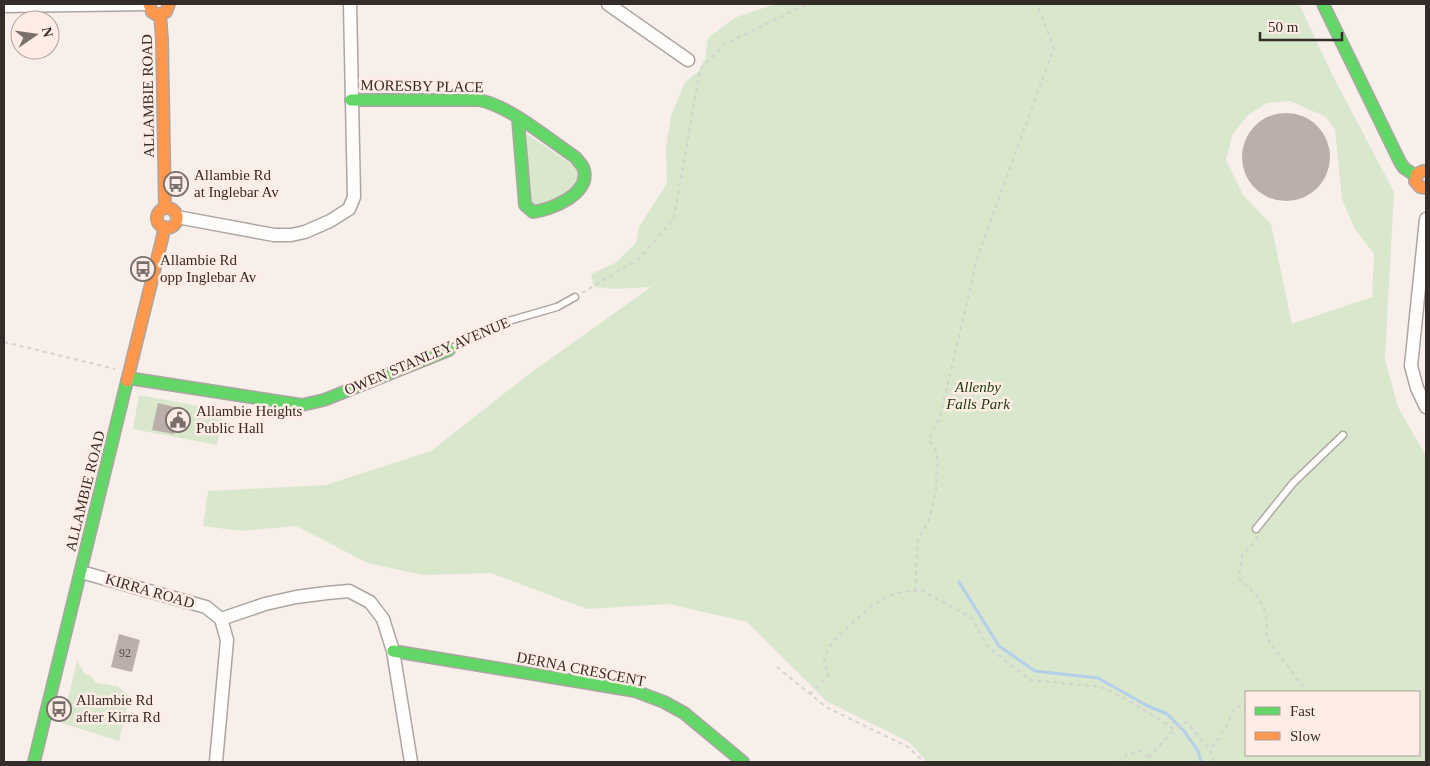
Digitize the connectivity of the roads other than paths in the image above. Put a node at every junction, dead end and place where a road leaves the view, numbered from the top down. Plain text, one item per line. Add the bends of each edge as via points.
1 (149, 4) edge
2 (169, 4) edge
3 (350, 4) edge
4 (608, 4) edge
5 (1323, 4) edge
6 (4, 6) edge
7 (160, 14) junction
8 (688, 60) dead end
9 (351, 100) junction
10 (518, 119) junction
11 (1421, 173) edge
12 (1426, 189) edge
13 (166, 208) junction
14 (177, 217) junction
15 (1426, 219) edge
16 (165, 227) junction
17 (1422, 292) edge
18 (575, 297) road end
19 (449, 350) joint
20 (128, 378) junction
21 (1426, 407) edge
22 (1343, 435) dead end
23 (1256, 529) road end
24 (81, 572) junction
25 (221, 619) junction
26 (394, 651) junction
27 (34, 762) edge
28 (216, 762) edge
29 (411, 762) edge
30 (744, 762) edge

1 - 6 street
1 - 7 street via 152,12
2 - 7 street via 166,12
3 - 9 street
4 - 8 street
5 - 11 street via 1400,162 1404,168
7 - 13 street, ALLAMBIE ROAD
9 - 10 street, MORESBY PLACE via 479,100 500,106
9 - 14 street via 354,197 349,209 330,221 291,235
10 - 10 street, MORESBY PLACE via 525,204 533,212 544,211 574,196 585,172 575,157
11 - 12 street via 1416,184
13 - 14 street via 172,209
13 - 16 street via 160,210 157,219
14 - 16 street via 173,225
15 - 17 street
16 - 20 street, ALLAMBIE ROAD
17 - 21 street via 1411,366 1416,388
18 - 19 lane, OWEN STANLEY AVENUE via 557,307 506,322
19 - 20 street, OWEN STANLEY AVENUE via 324,400 302,405
20 - 24 street, ALLAMBIE ROAD
22 - 23 lane via 1293,483
24 - 25 street, KIRRA ROAD via 206,607
24 - 27 street, ALLAMBIE ROAD
25 - 26 street via 296,597 349,591 370,602 383,619
25 - 28 street via 227,640
26 - 29 street
26 - 30 street, DERNA CRESCENT via 635,691 666,702

